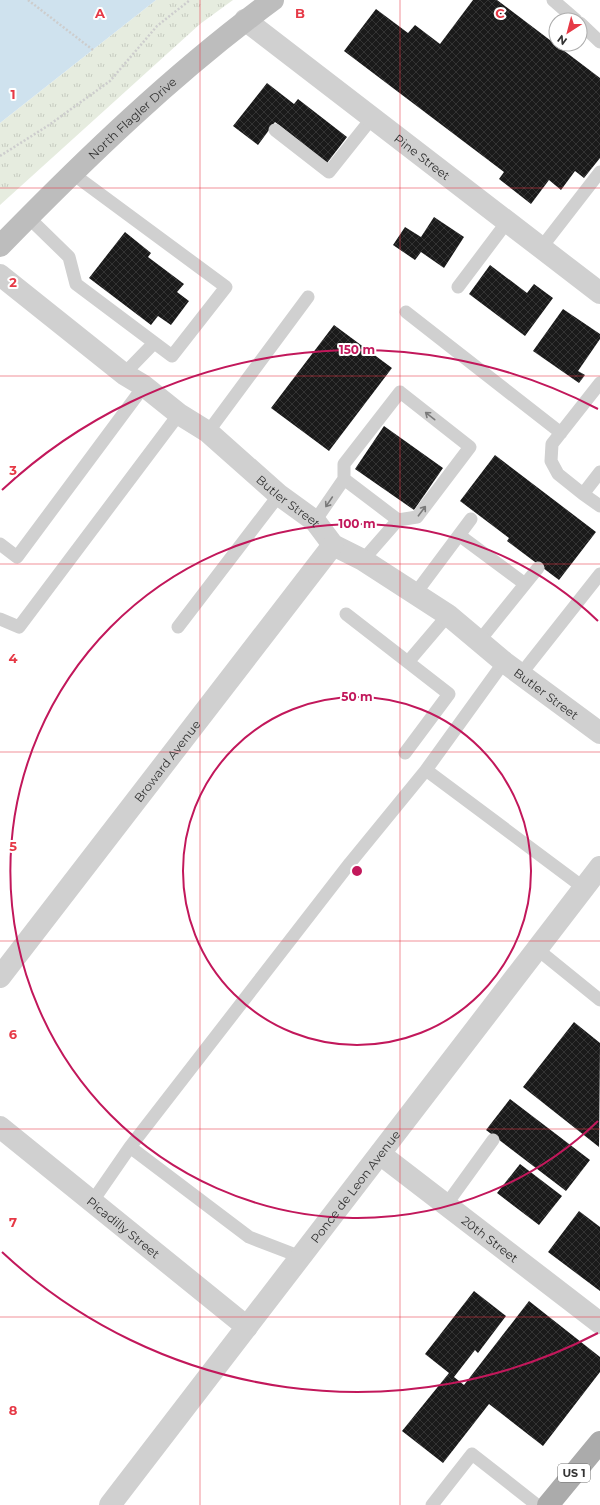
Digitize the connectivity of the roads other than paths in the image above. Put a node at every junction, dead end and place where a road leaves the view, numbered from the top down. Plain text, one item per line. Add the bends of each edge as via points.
1 (273, 0) edge
2 (553, 0) edge
3 (567, 12) edge
4 (245, 20) junction
5 (588, 31) edge
6 (600, 42) edge
7 (372, 118) junction
8 (275, 130) dead end
9 (600, 172) edge
10 (73, 174) junction
11 (28, 217) junction
12 (507, 222) junction
13 (0, 246) edge
14 (541, 248) junction
15 (0, 276) edge
16 (458, 288) dead end
17 (599, 291) edge
18 (308, 297) dead end
19 (406, 312) dead end
20 (154, 342) junction
21 (124, 374) junction
22 (600, 384) edge
23 (144, 386) junction
24 (179, 414) junction
25 (208, 432) junction
26 (560, 433) junction
27 (600, 472) edge
28 (344, 480) junction
29 (583, 494) junction
30 (279, 495) junction
31 (600, 506) edge
32 (471, 519) dead end
33 (398, 520) junction
34 (315, 521) junction
35 (459, 535) junction
36 (0, 544) edge
37 (333, 545) junction
38 (363, 560) junction
39 (538, 568) dead end
40 (600, 574) edge
41 (525, 584) junction
42 (415, 594) junction
43 (346, 614) dead end
44 (448, 615) junction
45 (0, 619) edge
46 (178, 627) dead end
47 (480, 640) junction
48 (408, 662) junction
49 (513, 668) junction
50 (600, 733) edge
51 (405, 753) dead end
52 (426, 770) junction
53 (600, 867) edge
54 (584, 888) junction
55 (537, 949) junction
56 (0, 977) edge
57 (600, 1000) edge
58 (0, 1127) edge
59 (494, 1140) dead end
60 (130, 1147) junction
61 (380, 1154) junction
62 (92, 1202) junction
63 (446, 1205) junction
64 (301, 1257) junction
65 (600, 1323) edge
66 (247, 1327) junction
67 (600, 1442) edge
68 (110, 1505) edge
69 (432, 1505) edge
70 (537, 1505) edge
71 (548, 1505) edge

1 - 4 street, North Flagler Drive
2 - 3 lane
4 - 7 street, Pine Street
4 - 10 street, North Flagler Drive via 143,106
5 - 6 lane
7 - 8 lane via 330,172
7 - 12 street, Pine Street
9 - 14 lane
10 - 11 street, North Flagler Drive
10 - 20 lane via 226,288 172,356
11 - 13 street, North Flagler Drive
11 - 20 lane via 69,257 76,284
12 - 14 street, Pine Street
12 - 16 lane
14 - 17 street, Pine Street
15 - 21 street, Butler Street
18 - 25 lane
19 - 26 lane
20 - 21 lane
21 - 23 street, Butler Street
22 - 26 lane
23 - 24 street, Butler Street
23 - 36 lane via 17,556
24 - 25 street, Butler Street
24 - 45 lane via 18,627
25 - 30 street, Butler Street
26 - 29 lane via 552,444 551,462 558,474
27 - 29 lane
28 - 33 lane
33 -> 28 lane via 417,517 470,447 400,392 344,464
28 -> 34 lane
29 - 31 lane
30 - 34 street, Butler Street
30 - 46 lane
32 - 35 lane
33 - 38 lane
34 - 37 street, Butler Street
35 - 41 lane
35 - 42 lane
37 - 38 street, Butler Street
37 - 56 street, Broward Avenue
38 - 42 street, Butler Street
39 - 41 lane
40 - 49 lane
41 - 47 lane
42 - 44 street, Butler Street
43 - 48 lane
44 - 47 street, Butler Street
44 - 48 lane
47 - 49 street, Butler Street
48 - 51 lane via 449,694
49 - 50 street, Butler Street
49 - 52 lane
52 - 54 lane
52 - 60 lane via 350,863
53 - 54 street, Ponce de Leon Avenue
54 - 55 street, Ponce de Leon Avenue
55 - 57 lane
55 - 61 street, Ponce de Leon Avenue
58 - 62 street, Picadilly Street
59 - 63 lane
60 - 62 lane
60 - 64 lane via 249,1237
61 - 63 street, 20th Street
61 - 64 street, Ponce de Leon Avenue
62 - 66 street, Picadilly Street
63 - 65 street, 20th Street
64 - 66 street, Ponce de Leon Avenue
66 - 68 street, Ponce de Leon Avenue
67 - 71 main road, US 1
69 - 70 lane via 472,1454

